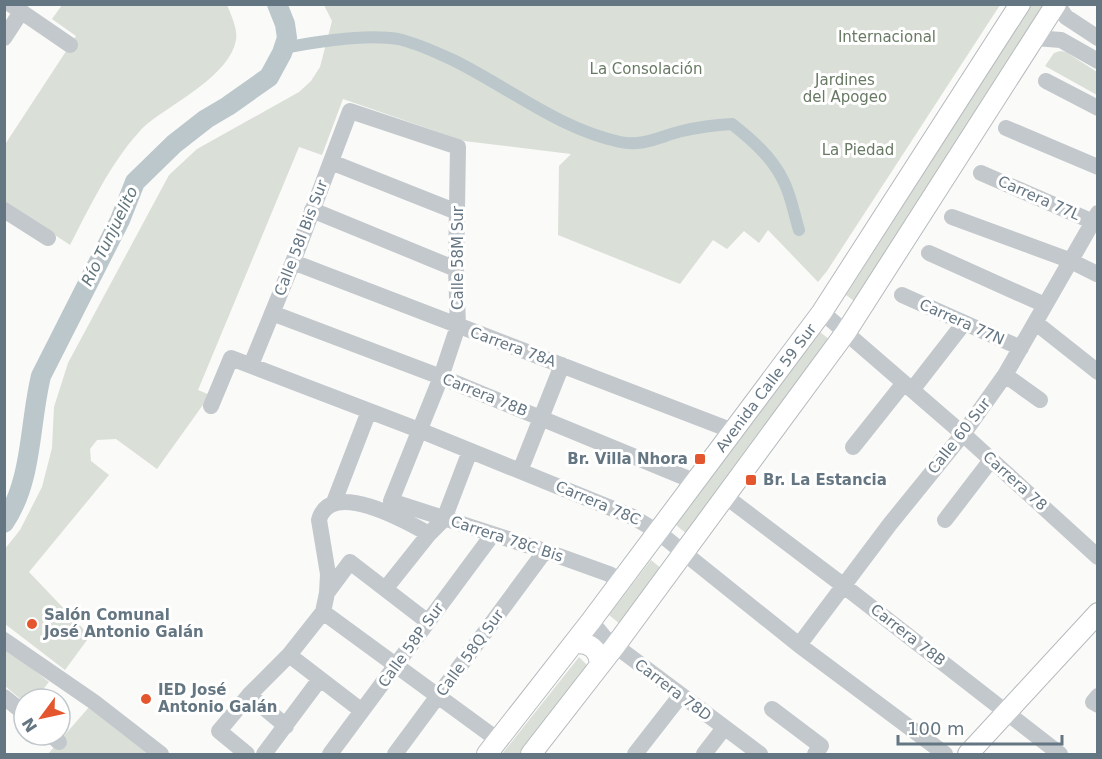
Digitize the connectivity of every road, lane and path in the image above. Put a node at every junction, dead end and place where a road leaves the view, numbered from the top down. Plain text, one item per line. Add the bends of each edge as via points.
1 (1020, 4) edge
2 (1057, 4) edge
3 (16, 8) edge
4 (4, 38) edge
5 (1035, 38) junction
6 (1098, 38) edge
7 (70, 45) dead end
8 (1098, 61) edge
9 (1046, 81) dead end
10 (1098, 108) edge
11 (1006, 128) dead end
12 (458, 147) joint
13 (331, 162) junction
14 (1098, 167) edge
15 (981, 173) dead end
16 (4, 210) edge
17 (312, 210) junction
18 (457, 212) junction
19 (952, 217) dead end
20 (1096, 220) edge
21 (48, 238) dead end
22 (929, 253) dead end
23 (1069, 260) junction
24 (292, 262) junction
25 (456, 269) junction
26 (1097, 274) edge
27 (902, 295) dead end
28 (1045, 305) junction
29 (822, 312) junction
30 (272, 313) junction
31 (964, 323) junction
32 (1036, 323) junction
33 (458, 326) junction
34 (846, 332) junction
35 (1021, 348) junction
36 (251, 365) junction
37 (562, 365) junction
38 (1098, 372) edge
39 (1005, 375) junction
40 (441, 376) junction
41 (908, 386) junction
42 (1040, 400) dead end
43 (211, 406) dead end
44 (369, 411) junction
45 (541, 417) junction
46 (419, 430) junction
47 (734, 431) junction
48 (963, 434) junction
49 (853, 447) dead end
50 (470, 451) junction
51 (991, 460) junction
52 (520, 471) junction
53 (696, 482) junction
54 (725, 496) junction
55 (391, 501) joint
56 (328, 507) junction
57 (406, 514) junction
58 (444, 519) junction
59 (945, 520) dead end
60 (658, 532) junction
61 (429, 534) junction
62 (493, 534) junction
63 (545, 551) junction
64 (684, 552) junction
65 (1098, 557) edge
66 (621, 581) junction
67 (844, 586) junction
68 (386, 588) junction
69 (327, 593) junction
70 (323, 612) junction
71 (1098, 613) edge
72 (591, 621) junction
73 (428, 622) junction
74 (4, 640) edge
75 (573, 644) junction
76 (800, 645) junction
77 (615, 646) junction
78 (290, 655) junction
79 (600, 665) junction
80 (396, 666) junction
81 (320, 679) junction
82 (249, 695) junction
83 (681, 696) junction
84 (438, 697) junction
85 (772, 708) dead end
86 (362, 711) junction
87 (1007, 712) junction
88 (286, 726) junction
89 (724, 728) junction
90 (493, 747) edge
91 (818, 750) edge
92 (710, 752) edge
93 (161, 754) edge
94 (247, 754) edge
95 (264, 754) edge
96 (330, 754) edge
97 (395, 754) edge
98 (531, 754) edge
99 (635, 754) edge
100 (760, 754) edge
101 (945, 754) edge
102 (968, 754) edge
103 (1060, 754) edge

1 - 29 main road, Avenida Calle 59 Sur
2 - 5 main road, Avenida Calle 59 Sur
2 - 6 street via 1066,17
3 - 4 street
3 - 7 street
5 - 8 street via 1060,40
5 - 34 main road, Avenida Calle 59 Sur
9 - 10 street
11 - 14 street
12 - 13 street, Calle 58I Bis Sur via 350,111
12 - 18 street, Calle 58M Sur
13 - 17 street, Calle 58I Bis Sur
13 - 18 street
15 - 20 street, Carrera 77L
16 - 21 street
17 - 24 street, Calle 58I Bis Sur
17 - 25 street
18 - 25 street, Calle 58M Sur
19 - 23 street
20 - 23 street, Calle 60 Sur
22 - 28 street
23 - 26 street
23 - 28 street, Calle 60 Sur
24 - 30 street, Calle 58I Bis Sur
24 - 33 street, Carrera 78A
25 - 33 street, Calle 58M Sur
27 - 31 street, Carrera 77N
28 - 32 street, Calle 60 Sur
29 - 34 street, Carrera 78
29 - 47 main road, Avenida Calle 59 Sur
30 - 36 street, Calle 58I Bis Sur
30 - 40 street, Carrera 78B
31 - 35 street, Carrera 77N
31 - 41 street
32 - 35 street, Calle 60 Sur
32 - 38 street
33 - 37 street, Carrera 78A
33 - 40 street, Calle 58M Sur
34 - 41 street, Carrera 78
34 - 54 main road, Avenida Calle 59 Sur
35 - 39 street, Calle 60 Sur
36 - 43 street, Carrera 78C via 231,358
36 - 44 street, Carrera 78C
37 - 45 street
37 - 47 street, Carrera 78A
39 - 42 street
39 - 48 street, Calle 60 Sur
40 - 45 street, Carrera 78B
40 - 46 street, Calle 58M Sur
41 - 48 street, Carrera 78
41 - 49 street
44 - 46 street, Carrera 78C
44 - 56 street
45 - 52 street
45 - 53 street, Carrera 78B
46 - 50 street, Carrera 78C
46 - 55 street, Calle 58M Sur
47 - 53 main road, Avenida Calle 59 Sur
48 - 51 street, Carrera 78
48 - 67 street, Calle 60 Sur
50 - 52 street, Carrera 78C
50 - 58 street
51 - 59 street
51 - 65 street, Carrera 78
52 - 60 street, Carrera 78C via 633,517
53 - 60 main road, Avenida Calle 59 Sur
54 - 64 main road, Avenida Calle 59 Sur
54 - 67 street, Carrera 78B
55 - 57 street, Carrera 78C Bis
56 - 57 street via 346,500
56 - 69 street via 319,520 328,574
57 - 58 street, Carrera 78C Bis
57 - 61 street
58 - 61 street
58 - 62 street, Carrera 78C Bis
60 - 64 street, Carrera 78C
60 - 66 main road, Avenida Calle 59 Sur
61 - 68 street
62 - 63 street, Carrera 78C Bis
62 - 73 street, Calle 58P Sur
63 - 66 street, Carrera 78C Bis
63 - 84 street, Calle 58Q Sur
64 - 76 street, Carrera 78C
64 - 77 main road, Avenida Calle 59 Sur
66 - 72 main road, Avenida Calle 59 Sur
67 - 76 street, Calle 60 Sur
67 - 87 street, Carrera 78B
68 - 69 street via 350,562
68 - 73 street
69 - 70 street
70 - 78 street
70 - 80 street
71 - 87 main road
72 - 75 main road, Avenida Calle 59 Sur
72 - 77 street, Carrera 78D
73 - 80 street, Calle 58P Sur
74 - 93 street
75 - 79 main road via 589,644 596,649
75 - 90 main road, Avenida Calle 59 Sur
76 - 101 street, Carrera 78C
77 - 79 main road, Avenida Calle 59 Sur
77 - 83 street, Carrera 78D
78 - 81 street
78 - 82 street
79 - 98 main road, Avenida Calle 59 Sur
80 - 84 street
80 - 86 street, Calle 58P Sur
81 - 86 street
81 - 88 street
82 - 88 street
82 - 94 street via 219,731
83 - 89 street, Carrera 78D
83 - 99 street
84 - 90 street
84 - 97 street, Calle 58Q Sur
85 - 91 street
86 - 96 street, Calle 58P Sur
87 - 102 main road
87 - 103 street, Carrera 78B
88 - 95 street
89 - 92 street
89 - 100 street, Carrera 78D

